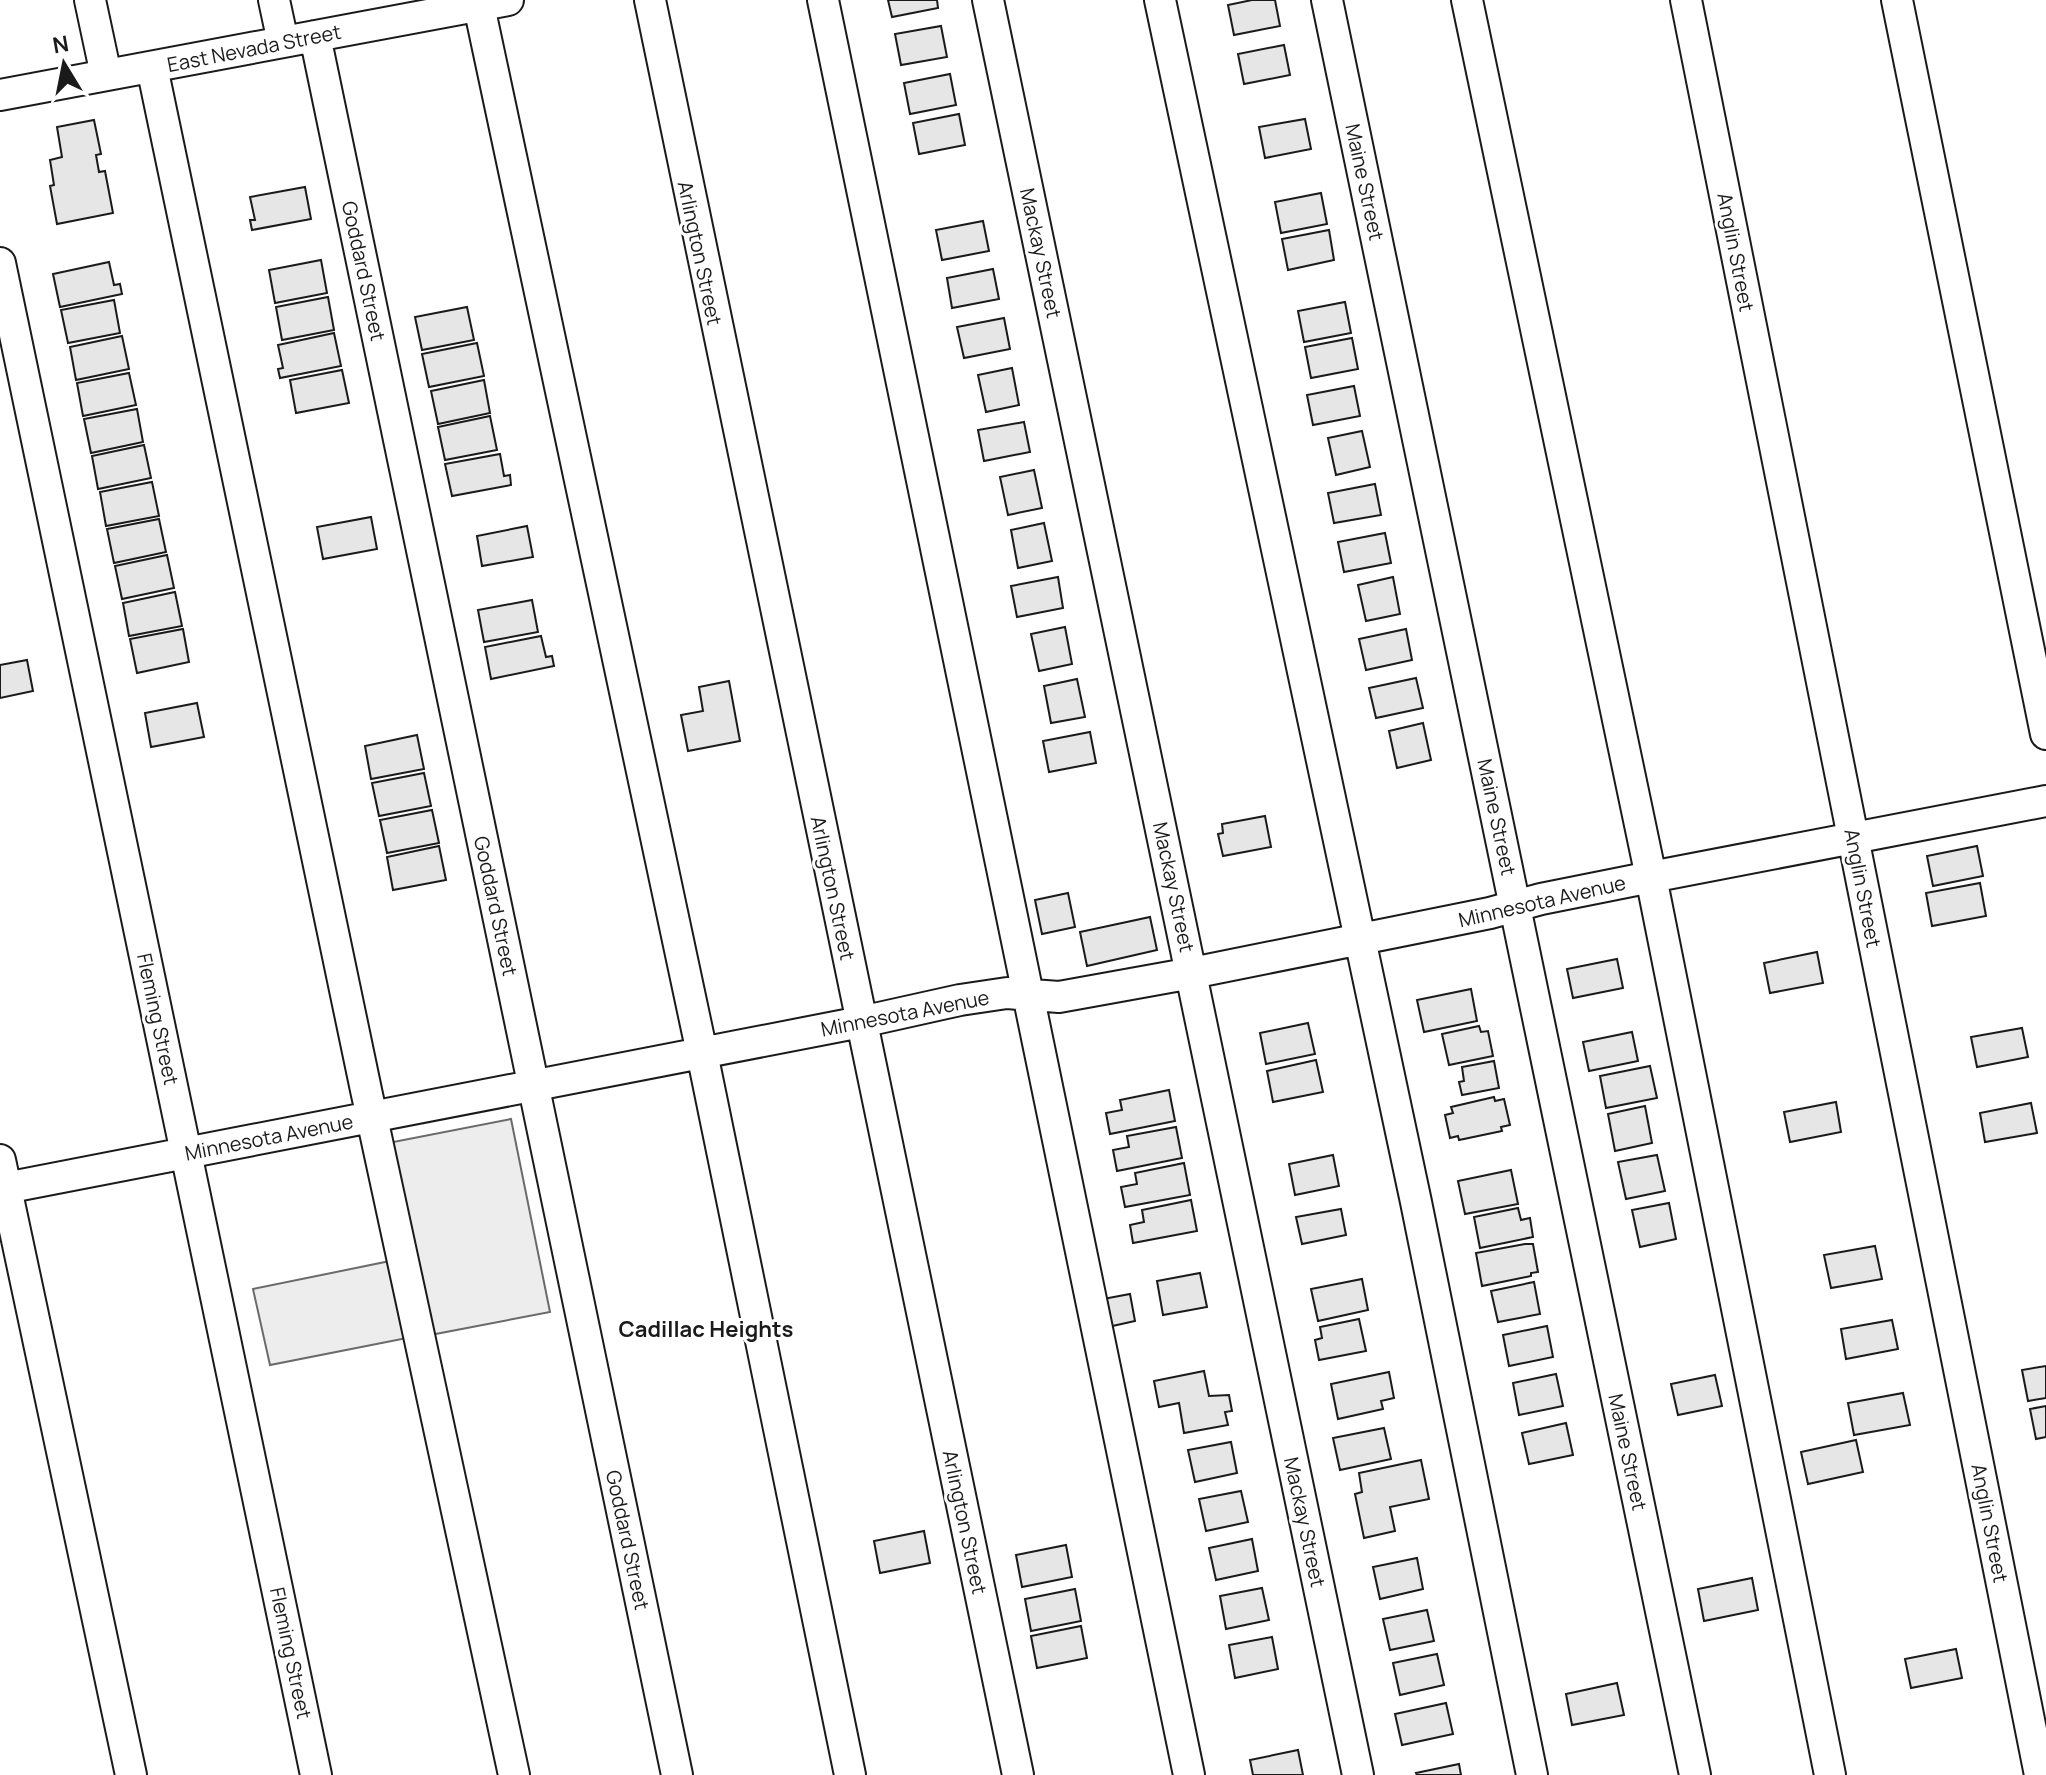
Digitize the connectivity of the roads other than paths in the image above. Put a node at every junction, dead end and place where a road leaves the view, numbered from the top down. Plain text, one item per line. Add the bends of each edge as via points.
1 (90, 0) edge
2 (274, 0) edge
3 (650, 0) edge
4 (823, 0) edge
5 (988, 0) edge
6 (1160, 0) edge
7 (1327, 0) edge
8 (1467, 0) edge
9 (1686, 0) edge
10 (1897, 0) edge
11 (481, 3) edge
12 (315, 36) junction
13 (283, 42) junction
14 (152, 67) junction
15 (106, 75) junction
16 (0, 95) edge
17 (0, 263) edge
18 (2046, 734) edge
19 (2046, 801) edge
20 (1852, 836) junction
21 (1651, 877) junction
22 (1515, 907) junction
23 (1360, 940) junction
24 (1192, 973) junction
25 (1029, 996) junction
26 (861, 1022) junction
27 (702, 1053) junction
28 (533, 1086) junction
29 (372, 1117) junction
30 (186, 1153) junction
31 (2, 1179) edge
32 (131, 1775) edge
33 (316, 1775) edge
34 (514, 1775) edge
35 (677, 1775) edge
36 (850, 1775) edge
37 (1018, 1775) edge
38 (1189, 1775) edge
39 (1358, 1775) edge
40 (1532, 1775) edge
41 (1695, 1775) edge
42 (1830, 1775) edge
43 (2040, 1775) edge

1 - 15 street
2 - 13 street
3 - 26 street, Arlington Street
4 - 25 street
5 - 24 street, Mackay Street
6 - 23 street
7 - 22 street, Maine Street
8 - 21 street
9 - 20 street, Anglin Street
10 - 18 street
11 - 12 street, East Nevada Street
11 - 27 street
12 - 13 street, East Nevada Street
12 - 28 street, Goddard Street
13 - 14 street, East Nevada Street
14 - 15 street, East Nevada Street
14 - 29 street
15 - 16 street, East Nevada Street
17 - 30 street, Fleming Street
19 - 20 street, Minnesota Avenue
20 - 21 street, Minnesota Avenue
20 - 43 street, Anglin Street
21 - 22 street, Minnesota Avenue
21 - 42 street
22 - 23 street, Minnesota Avenue
22 - 41 street, Maine Street
23 - 24 street, Minnesota Avenue
23 - 40 street
24 - 25 street, Minnesota Avenue via 1059,997
24 - 39 street, Mackay Street
25 - 26 street, Minnesota Avenue via 1007,993 960,1000
25 - 38 street
26 - 27 street, Minnesota Avenue
26 - 37 street, Arlington Street
27 - 28 street, Minnesota Avenue
27 - 36 street
28 - 29 street, Minnesota Avenue
28 - 35 street, Goddard Street
29 - 30 street, Minnesota Avenue
29 - 34 street
30 - 31 street, Minnesota Avenue
30 - 33 street, Fleming Street
31 - 32 street

